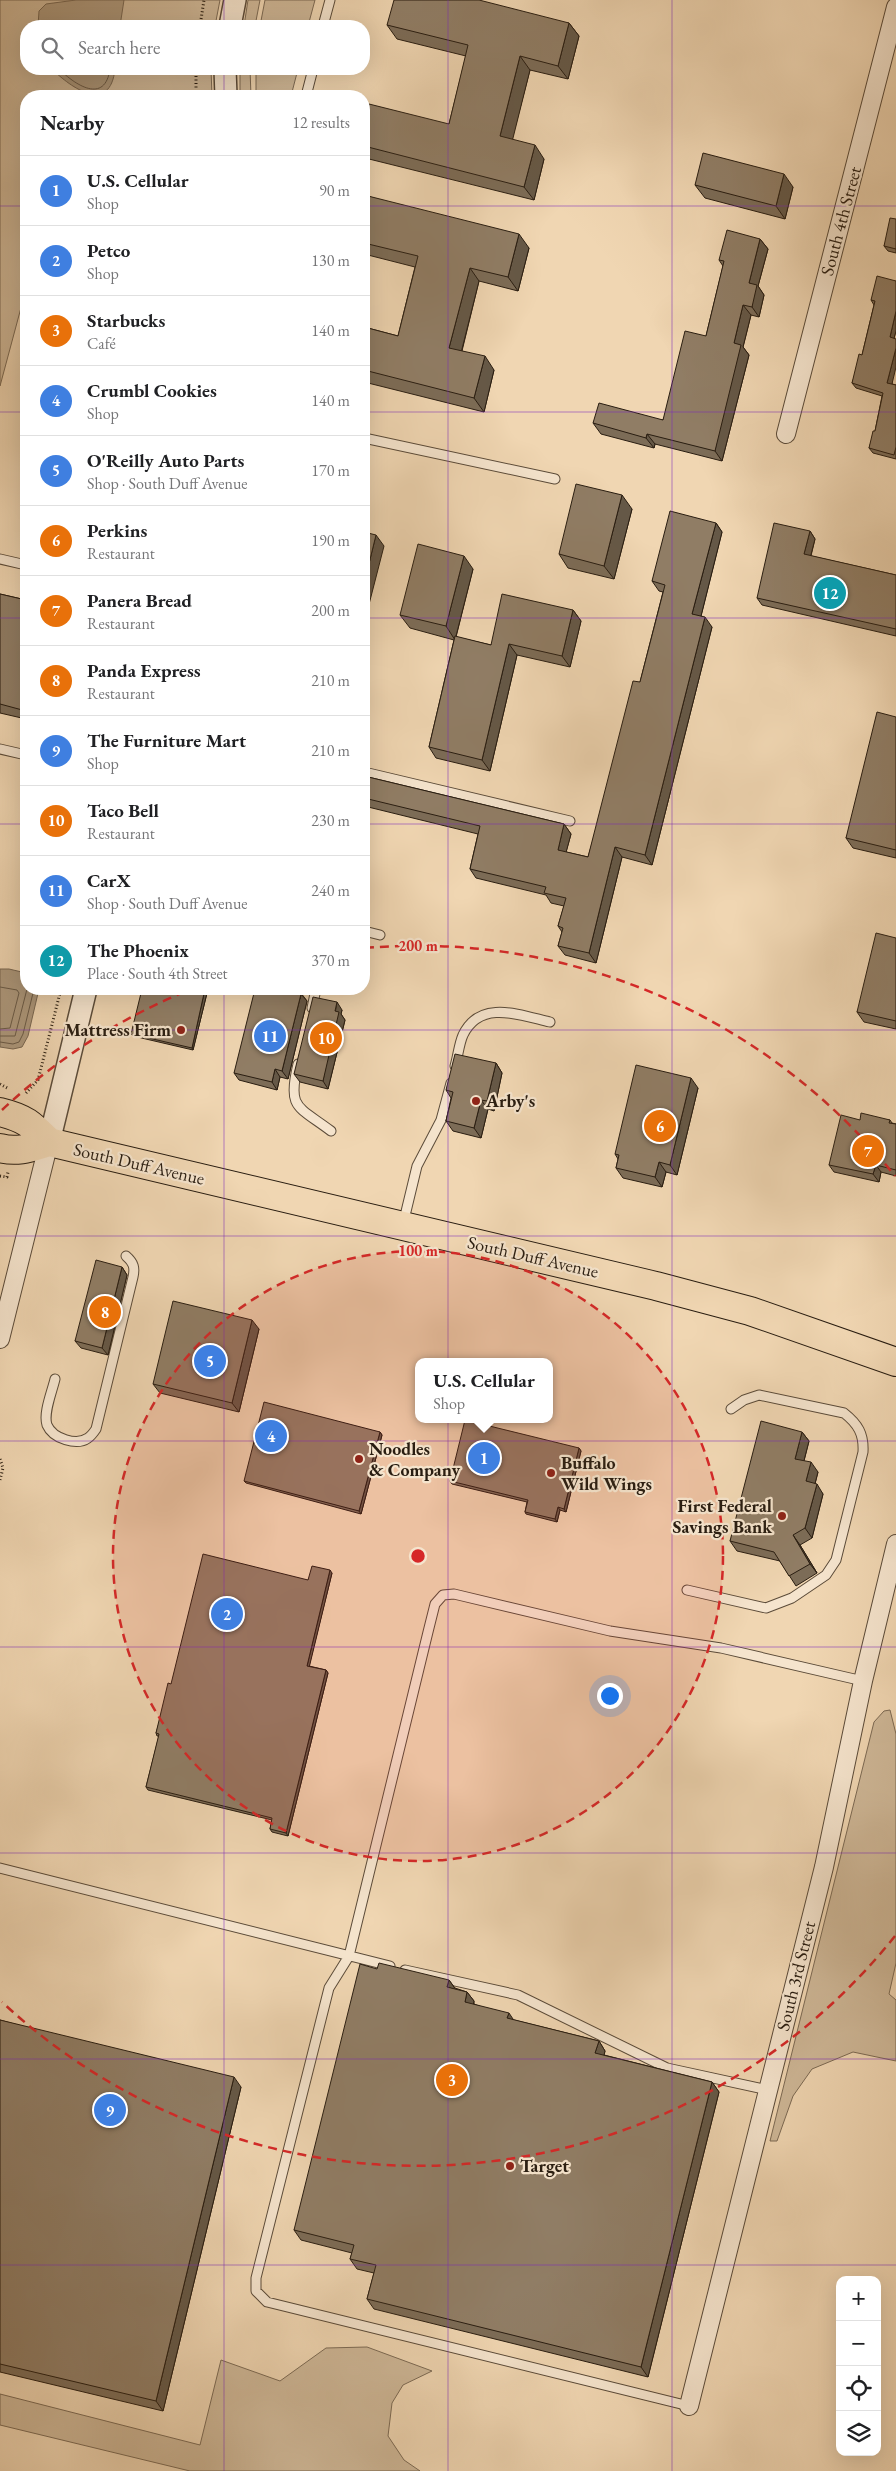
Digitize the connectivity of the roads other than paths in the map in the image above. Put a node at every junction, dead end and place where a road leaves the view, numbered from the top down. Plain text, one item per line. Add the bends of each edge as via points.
1 (235, 0) edge
2 (330, 0) edge
3 (896, 7) edge
4 (231, 20) edge
5 (325, 20) edge
6 (889, 63) edge
7 (225, 75) edge
8 (311, 75) edge
9 (226, 90) edge
10 (308, 90) edge
11 (786, 434) dead end
12 (370, 439) edge
13 (555, 478) dead end
14 (0, 559) edge
15 (20, 564) edge
16 (0, 749) edge
17 (20, 754) edge
18 (370, 773) edge
19 (570, 822) dead end
20 (370, 932) edge
21 (380, 935) dead end
22 (85, 995) edge
23 (315, 995) edge
24 (310, 1016) edge
25 (550, 1022) dead end
26 (301, 1051) edge
27 (0, 1112) edge
28 (331, 1131) dead end
29 (49, 1142) junction
30 (0, 1148) edge
31 (402, 1226) junction
32 (126, 1256) dead end
33 (0, 1338) edge
34 (896, 1362) edge
35 (55, 1379) dead end
36 (731, 1409) dead end
37 (896, 1544) edge
38 (687, 1590) dead end
39 (863, 1681) junction
40 (0, 1868) edge
41 (349, 1956) junction
42 (768, 2090) junction
43 (689, 2406) joint

1 - 4 street
2 - 5 lane
3 - 6 street, South 4th Street
6 - 11 street, South 4th Street
7 - 9 street
8 - 10 lane
12 - 13 lane
14 - 15 lane
16 - 17 lane
18 - 19 lane
20 - 21 lane
22 - 29 street
23 - 24 lane
25 - 31 lane via 490,1012 475,1018 463,1035 441,1120 416,1166
26 - 28 lane via 292,1087 293,1098 297,1105
27 - 29 main road, South Duff Avenue via 29,1121
29 - 30 main road, South Duff Avenue via 22,1150
29 - 31 main road, South Duff Avenue
29 - 33 street
31 - 34 main road, South Duff Avenue via 700,1297
32 - 35 lane via 135,1268 133,1278 96,1429 88,1438 78,1442 60,1438 47,1425
36 - 38 lane via 759,1395 844,1413 855,1422 864,1438 863,1452 836,1560 826,1575 792,1598 766,1608
37 - 39 street, South 3rd Street
39 - 41 lane via 721,1648 610,1631 454,1594 443,1596 435,1604
39 - 42 street, South 3rd Street via 824,1867
40 - 41 lane
41 - 42 lane via 518,1996 667,2068
41 - 43 lane via 328,1988 256,2278 256,2291 267,2302
42 - 43 street, South 3rd Street

